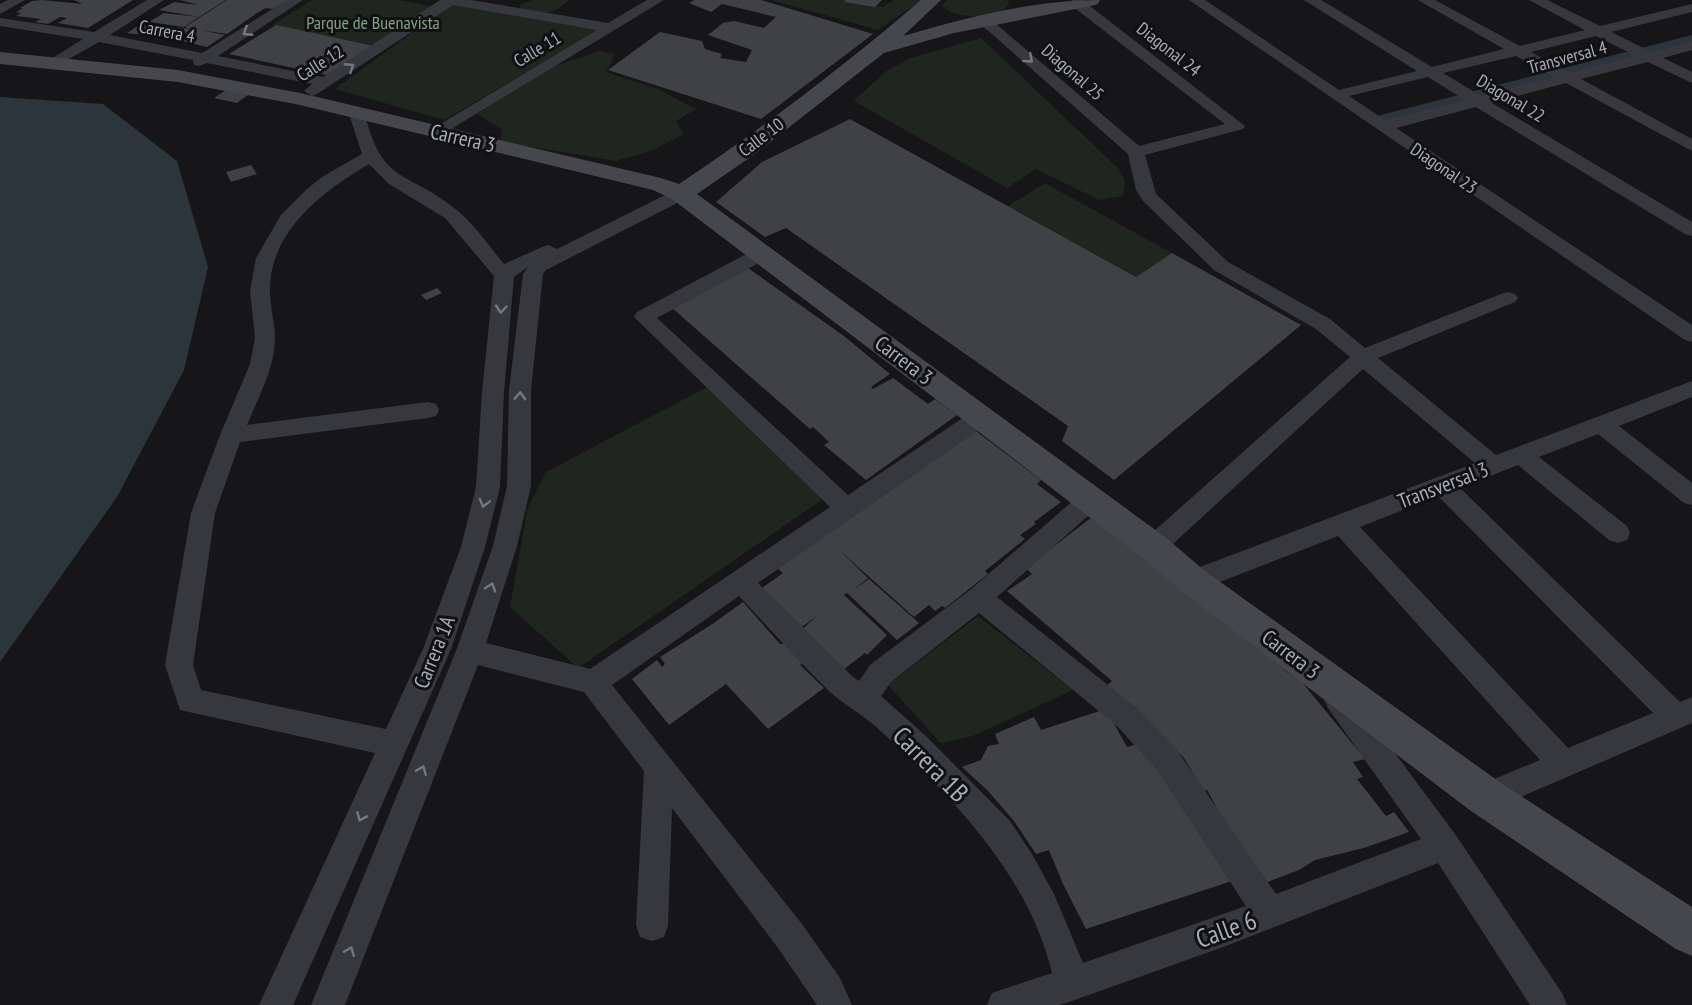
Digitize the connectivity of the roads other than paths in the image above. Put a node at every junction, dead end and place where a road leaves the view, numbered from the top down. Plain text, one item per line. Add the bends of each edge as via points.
1 (18, 0) edge
2 (157, 0) edge
3 (296, 0) edge
4 (428, 0) edge
5 (449, 0) edge
6 (657, 0) edge
7 (934, 0) edge
8 (1196, 0) edge
9 (1311, 0) edge
10 (1425, 0) edge
11 (1536, 0) edge
12 (1084, 2) edge
13 (1655, 4) dead end
14 (1018, 7) edge
15 (1692, 8) edge
16 (0, 10) edge
17 (1673, 12) junction
18 (1692, 21) edge
19 (0, 22) edge
20 (978, 23) junction
21 (610, 28) junction
22 (1597, 31) junction
23 (97, 37) junction
24 (1692, 46) edge
25 (875, 50) junction
26 (1518, 51) junction
27 (1646, 55) junction
28 (0, 58) edge
29 (205, 58) junction
30 (53, 64) junction
31 (1430, 72) junction
32 (178, 76) junction
33 (1564, 76) junction
34 (1692, 78) edge
35 (326, 82) junction
36 (1336, 95) junction
37 (1469, 96) junction
38 (300, 99) junction
39 (357, 114) junction
40 (1383, 126) junction
41 (438, 132) junction
42 (1692, 146) edge
43 (1136, 152) junction
44 (370, 156) junction
45 (681, 194) junction
46 (641, 215) junction
47 (1692, 230) edge
48 (761, 254) junction
49 (504, 274) junction
50 (1508, 298) dead end
51 (1692, 335) edge
52 (1364, 356) junction
53 (1692, 389) edge
54 (428, 410) dead end
55 (981, 417) junction
56 (1601, 424) junction
57 (231, 435) junction
58 (1521, 455) junction
59 (1493, 465) junction
60 (1442, 485) junction
61 (1692, 496) edge
62 (1089, 500) junction
63 (847, 509) junction
64 (1342, 524) junction
65 (1618, 533) dead end
66 (1153, 547) junction
67 (739, 580) junction
68 (1193, 580) junction
69 (979, 598) junction
70 (470, 651) junction
71 (1323, 677) junction
72 (593, 682) junction
73 (863, 698) junction
74 (1684, 713) edge
75 (394, 744) junction
76 (1563, 764) junction
77 (658, 767) junction
78 (1486, 797) junction
79 (1444, 844) junction
80 (1270, 913) junction
81 (652, 925) dead end
82 (1687, 925) edge
83 (1072, 984) junction
84 (276, 1005) edge
85 (328, 1005) edge
86 (835, 1005) edge
87 (1004, 1005) edge
88 (1550, 1005) edge

1 - 16 street
2 - 23 street
3 -> 29 street
4 - 5 street
5 - 21 street
35 -> 5 street, Calle 12
6 - 21 street, Calle 11
7 - 20 street via 937,10 945,16
7 - 25 street, Calle 10
8 - 36 street, Diagonal 23
9 - 31 street, Diagonal 22
10 - 26 street
11 - 22 street
12 - 14 street, Calle 10
12 - 43 street, Diagonal 24 via 1237,126
13 - 17 street
14 - 20 street, Calle 10
15 - 17 street
17 - 18 street
17 - 22 street
19 - 23 street, Carrera 4
20 - 25 street, Calle 10
20 -> 43 street, Diagonal 25
21 - 41 street, Calle 11
22 - 26 street
22 - 27 street
23 - 29 street, Carrera 4
23 - 30 street
24 - 27 street, Transversal 4
25 - 45 street, Calle 10 via 747,149
26 - 31 street
26 - 33 street
27 - 33 street, Transversal 4
27 - 34 street
28 - 30 street, Carrera 3
29 - 32 street
29 - 35 street, Carrera 4
30 - 32 street, Carrera 3
31 - 36 street
31 - 37 street, Diagonal 22
32 - 38 street, Carrera 3
33 - 37 street, Transversal 4
33 - 42 street
35 - 38 street, Calle 12
36 - 40 street, Diagonal 23
37 - 40 street, Transversal 4
37 - 47 street, Diagonal 22
38 - 39 street, Carrera 3
39 - 41 street, Carrera 3
39 - 44 street
40 - 51 street, Diagonal 23
41 - 45 street, Carrera 3 via 661,185
43 - 52 street via 1149,197 1221,266 1300,309
44 - 49 street via 402,186 441,206
44 - 57 street via 313,193 288,219 265,258 260,291 265,338 261,364
45 - 46 street, Calle 10
45 - 48 street, Carrera 3
46 - 49 street via 528,260
70 -> 46 street, Carrera 1A via 505,546 519,486 520,390 533,274 539,266
48 - 55 street, Carrera 3
48 - 63 street via 644,317
49 -> 75 street, Carrera 1A via 488,487 473,547 437,649
50 - 52 street
52 - 59 street
52 - 66 street
53 - 56 street, Transversal 3
54 - 57 street
55 - 62 street, Carrera 3
55 - 63 street
56 - 58 street, Transversal 3
56 - 61 street
57 - 75 street via 203,513 179,665 190,701
58 - 59 street, Transversal 3
58 - 65 street
59 - 60 street, Transversal 3
60 - 64 street, Transversal 3
60 - 74 street
62 - 66 street, Carrera 3
62 - 69 street
63 - 67 street
64 - 68 street, Transversal 3
64 - 76 street
66 - 68 street, Carrera 3
67 - 72 street
67 - 73 street, Carrera 1B via 842,685
68 - 71 street, Carrera 3
69 - 73 street via 881,673
69 - 80 street via 1127,717 1167,760
70 - 72 street, Carrera 1A
85 -> 70 street, Carrera 1A
71 - 78 street, Carrera 3
71 - 79 street
72 - 77 street
73 - 83 street, Carrera 1B via 921,750 999,832 1031,881 1069,966
74 - 76 street
75 -> 84 street, Carrera 1A
76 - 78 street
77 - 81 street
77 - 86 street via 790,936
78 - 82 street, Carrera 3
79 - 80 street, Calle 6
79 - 88 street
80 - 83 street, Calle 6
83 - 87 street, Calle 6

